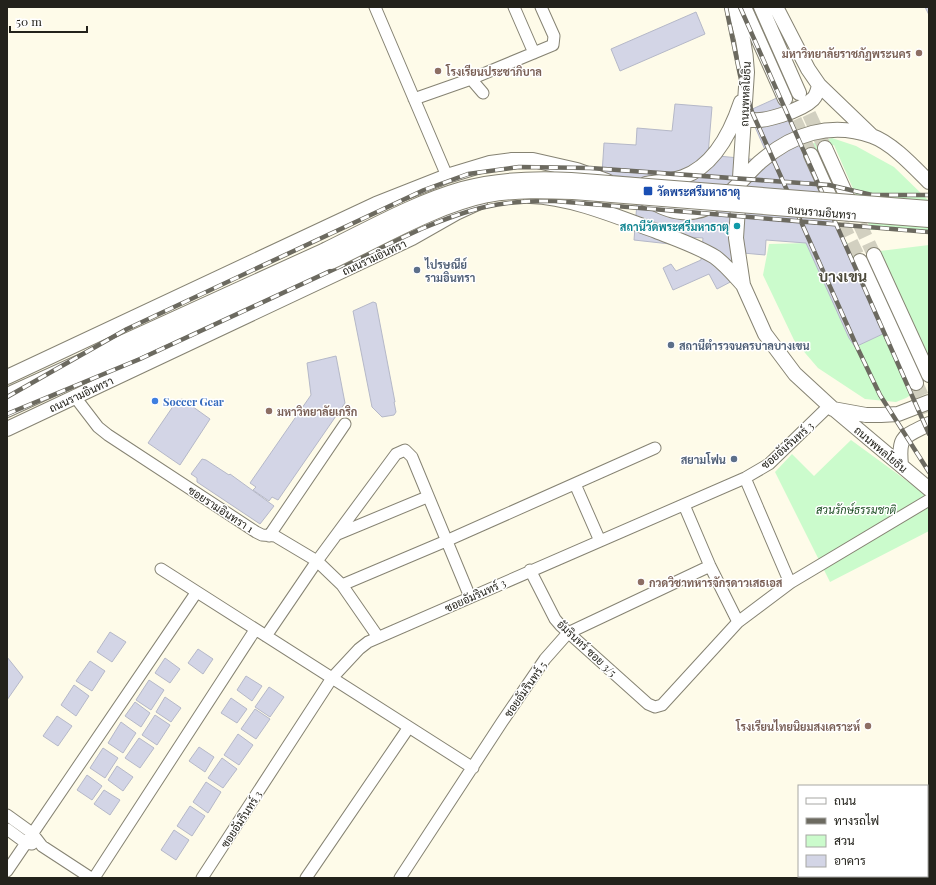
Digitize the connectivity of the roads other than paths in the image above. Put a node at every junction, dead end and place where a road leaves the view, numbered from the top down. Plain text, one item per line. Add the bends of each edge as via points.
1 (376, 7) edge
2 (514, 7) edge
3 (542, 7) edge
4 (733, 7) edge
5 (744, 7) edge
6 (761, 7) edge
7 (776, 7) edge
8 (534, 53) junction
9 (471, 79) junction
10 (747, 83) junction
11 (819, 85) junction
12 (484, 93) dead end
13 (799, 93) tunnel mouth
14 (414, 99) junction
15 (785, 99) tunnel mouth
16 (744, 114) junction
17 (873, 136) junction
18 (825, 148) tunnel mouth
19 (810, 155) tunnel mouth
20 (571, 168) junction
21 (447, 176) junction
22 (741, 182) junction
23 (929, 182) edge
24 (624, 188) junction
25 (848, 199) tunnel mouth
26 (564, 202) junction
27 (833, 204) tunnel mouth
28 (929, 208) edge
29 (929, 220) edge
30 (874, 254) tunnel mouth
31 (328, 256) junction
32 (860, 261) tunnel mouth
33 (744, 285) junction
34 (929, 375) tunnel mouth
35 (7, 377) edge
36 (916, 383) tunnel mouth
37 (7, 395) edge
38 (75, 397) junction
39 (929, 402) edge
40 (831, 407) junction
41 (7, 410) edge
42 (345, 424) dead end
43 (929, 424) edge
44 (7, 429) edge
45 (655, 448) dead end
46 (901, 465) junction
47 (745, 478) junction
48 (574, 484) junction
49 (929, 489) edge
50 (427, 497) junction
51 (929, 500) edge
52 (684, 505) junction
53 (337, 534) junction
54 (269, 536) junction
55 (446, 541) junction
56 (600, 541) junction
57 (317, 561) junction
58 (710, 566) junction
59 (161, 569) dead end
60 (530, 570) junction
61 (790, 583) junction
62 (342, 585) junction
63 (196, 593) junction
64 (470, 597) junction
65 (738, 622) junction
66 (255, 630) junction
67 (568, 633) junction
68 (266, 636) junction
69 (378, 637) junction
70 (332, 678) junction
71 (409, 727) junction
72 (473, 768) junction
73 (7, 815) edge
74 (7, 829) edge
75 (29, 838) junction
76 (7, 871) edge
77 (91, 878) edge
78 (94, 878) edge
79 (202, 878) edge
80 (306, 878) edge
81 (400, 878) edge

1 - 14 street
2 - 8 street
3 - 8 street via 554,40 552,45
4 - 10 main road, ถนนพหลโยธิน via 745,45
5 - 15 main road, ถนนพหลโยธิน
6 - 13 main road
7 - 11 main road via 805,64
8 - 9 street
9 - 12 street
9 - 14 street
10 - 16 main road, ถนนพหลโยธิน
10 - 24 main road via 728,134 707,164 683,177
11 - 16 main road via 814,98 807,104 770,118 754,121
11 - 17 main road
14 - 21 street
16 - 22 main road, ถนนพหลโยธิน
17 - 22 main road via 840,129 808,133 778,148
17 - 23 main road via 903,158
18 - 25 main road
19 - 27 main road
20 - 21 main road via 533,160 512,160 490,163
20 - 24 main road
20 - 26 main road via 578,178 578,185 574,194
21 - 35 main road via 376,204
22 - 24 main road via 726,198 710,206 680,212 667,209
22 - 33 main road, ถนนพหลโยธิน via 736,234 738,260
26 - 33 main road, ถนนรามอินทรา via 604,213 691,245 726,265
26 - 38 main road, ถนนรามอินทรา via 517,196 489,199 470,205 412,238
28 - 31 main road, ถนนรามอินทรา, bridge via 571,180 518,179 469,187 436,197
29 - 31 main road, ถนนรามอินทรา, bridge via 573,192 520,192 489,195 442,209
30 - 34 main road
31 - 37 main road, ถนนรามอินทรา
31 - 41 main road, ถนนรามอินทรา
32 - 36 main road
33 - 40 main road, ถนนพหลโยธิน via 765,334 781,357 800,379
38 - 44 main road, ถนนรามอินทรา
38 - 54 street, ซอยรามอินทรา 1 via 108,436 256,532
39 - 40 main road via 898,414 881,415 866,415
40 - 46 main road, ถนนพหลโยธิน
40 - 47 street, ซอยอัมรินทร์ 3 via 769,464
42 - 54 street
43 - 46 main road via 903,439 900,446
45 - 48 street
46 - 49 main road, ถนนพหลโยธิน
47 - 52 street, ซอยอัมรินทร์ 3
47 - 61 street
48 - 55 street
48 - 56 street
50 - 53 street
50 - 53 street via 412,457 405,450 401,451 396,454
50 - 55 street
51 - 61 street
52 - 56 street, ซอยอัมรินทร์ 3
52 - 58 street
53 - 57 street
54 - 57 street, ซอยรามอินทรา 1 via 281,539
55 - 62 street
55 - 64 street
56 - 60 street, ซอยอัมรินทร์ 3
57 - 62 street, ซอยรามอินทรา 1
57 - 68 street
58 - 65 street
58 - 67 street, ซอยอัมรินทร์ 5
59 - 63 street
60 - 64 street, ซอยอัมรินทร์ 3
60 - 67 street, อัมรินทร์ ซอย 3/5 via 555,619
61 - 65 street
62 - 69 street, ซอยรามอินทรา 1
63 - 66 street
63 - 75 street
64 - 69 street, ซอยอัมรินทร์ 3
65 - 67 street, อัมรินทร์ ซอย 3/5 via 662,705 655,707 648,704
66 - 68 street
66 - 78 street
67 - 72 street, ซอยอัมรินทร์ 5 via 546,659
68 - 70 street
69 - 70 street, ซอยอัมรินทร์ 3 via 359,649
70 - 71 street
70 - 79 street, ซอยอัมรินทร์ 3
71 - 72 street
71 - 80 street
72 - 81 street, ซอยอัมรินทร์ 5
73 - 75 street
74 - 75 street
75 - 76 street
75 - 77 street

